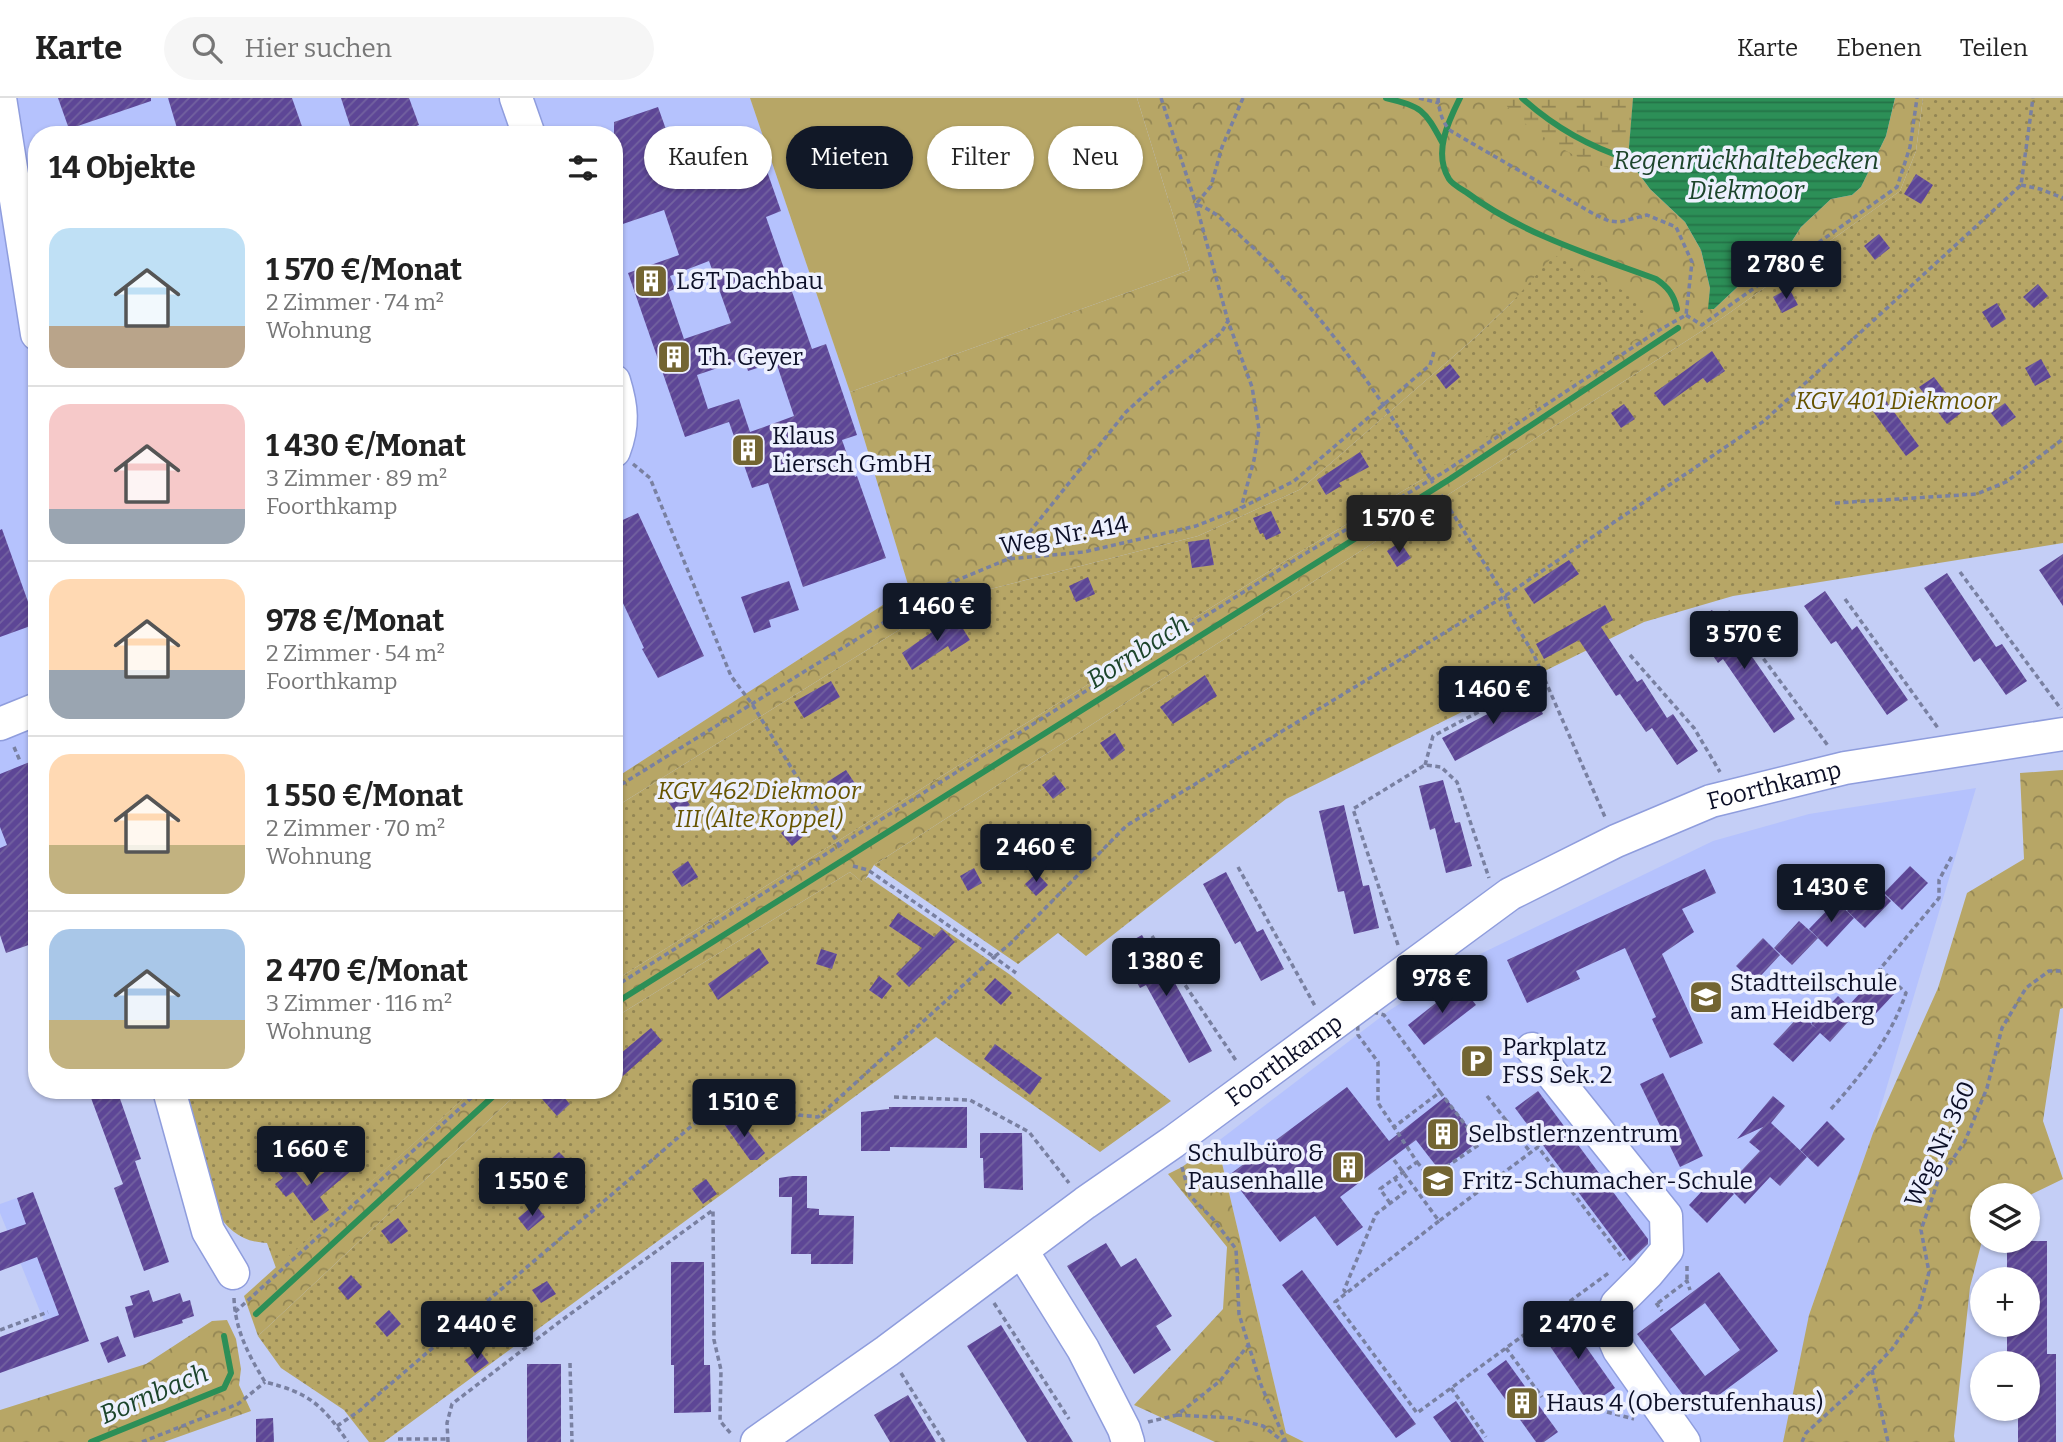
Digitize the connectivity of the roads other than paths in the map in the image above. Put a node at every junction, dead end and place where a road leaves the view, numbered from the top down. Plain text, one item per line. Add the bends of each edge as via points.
1 (0, 98) edge
2 (516, 98) edge
3 (526, 126) edge
4 (28, 277) edge
5 (28, 713) edge
6 (0, 724) edge
7 (2063, 734) edge
8 (1532, 1049) dead end
9 (171, 1099) edge
10 (1022, 1251) junction
11 (233, 1273) road end
12 (1126, 1436) edge
13 (757, 1442) edge
14 (1684, 1442) edge

1 - 4 street
2 - 3 street
5 - 6 street
7 - 10 street, Foorthkamp via 1845,768 1711,801 1616,841 1510,894
8 - 14 street via 1666,1216 1667,1250 1617,1304 1609,1327 1619,1350
9 - 11 street via 208,1231
10 - 12 street via 1083,1349
10 - 13 street, Foorthkamp

